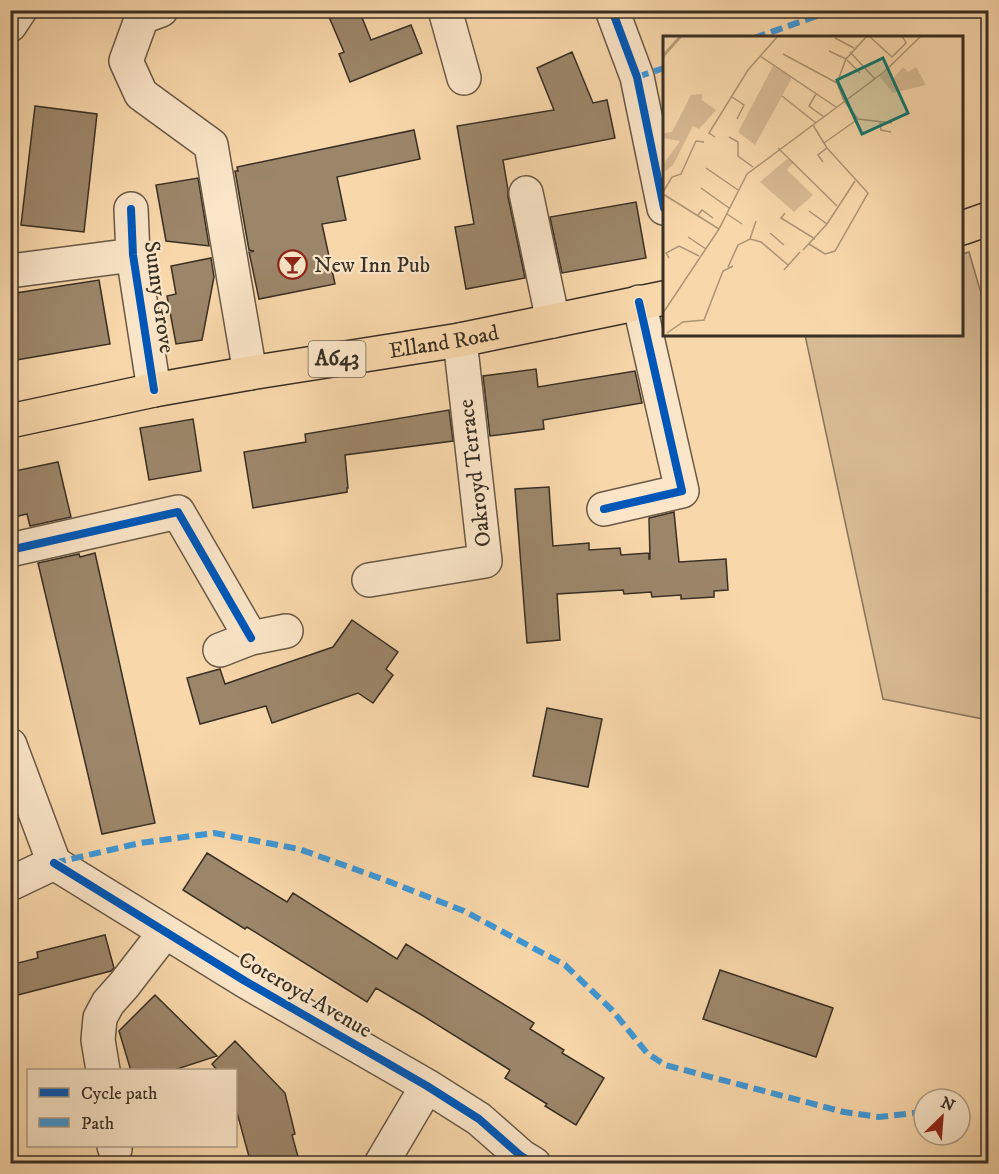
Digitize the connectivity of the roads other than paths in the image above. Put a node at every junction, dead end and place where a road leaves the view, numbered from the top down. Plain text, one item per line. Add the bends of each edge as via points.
1 (20, 10) edge
2 (161, 10) edge
3 (445, 10) edge
4 (612, 10) edge
5 (10, 25) edge
6 (464, 78) dead end
7 (526, 193) dead end
8 (663, 203) edge
9 (131, 209) dead end
10 (988, 219) edge
11 (963, 228) edge
12 (133, 255) junction
13 (10, 271) edge
14 (652, 300) edge
15 (553, 321) junction
16 (460, 340) junction
17 (250, 373) junction
18 (154, 390) junction
19 (10, 421) edge
20 (604, 509) dead end
21 (10, 550) edge
22 (369, 580) dead end
23 (286, 631) dead end
24 (251, 639) junction
25 (220, 650) dead end
26 (10, 745) edge
27 (54, 863) junction
28 (10, 884) edge
29 (165, 932) junction
30 (103, 1069) edge
31 (427, 1086) junction
32 (381, 1164) edge
33 (534, 1164) edge

1 - 5 street
2 - 17 street via 142,17 126,60 141,94 211,145
3 - 6 street
4 - 8 street via 638,77
7 - 15 street
9 - 12 street, Sunny Grove
10 - 11 main road
12 - 13 street
12 - 18 street, Sunny Grove
14 - 15 main road, Elland Road / A643
14 - 20 street via 682,491
15 - 16 main road, Elland Road / A643
16 - 17 main road, Elland Road / A643
16 - 22 street, Oakroyd Terrace via 485,561
17 - 18 main road, Elland Road / A643
18 - 19 main road, Elland Road / A643
21 - 24 street via 178,512
23 - 24 street
24 - 25 street
26 - 27 street
27 - 28 street
27 - 29 street, Coteroyd Avenue
29 - 30 street via 100,1018 98,1040
29 - 31 street, Coteroyd Avenue
31 - 32 street
31 - 33 street, Coteroyd Avenue via 479,1119

